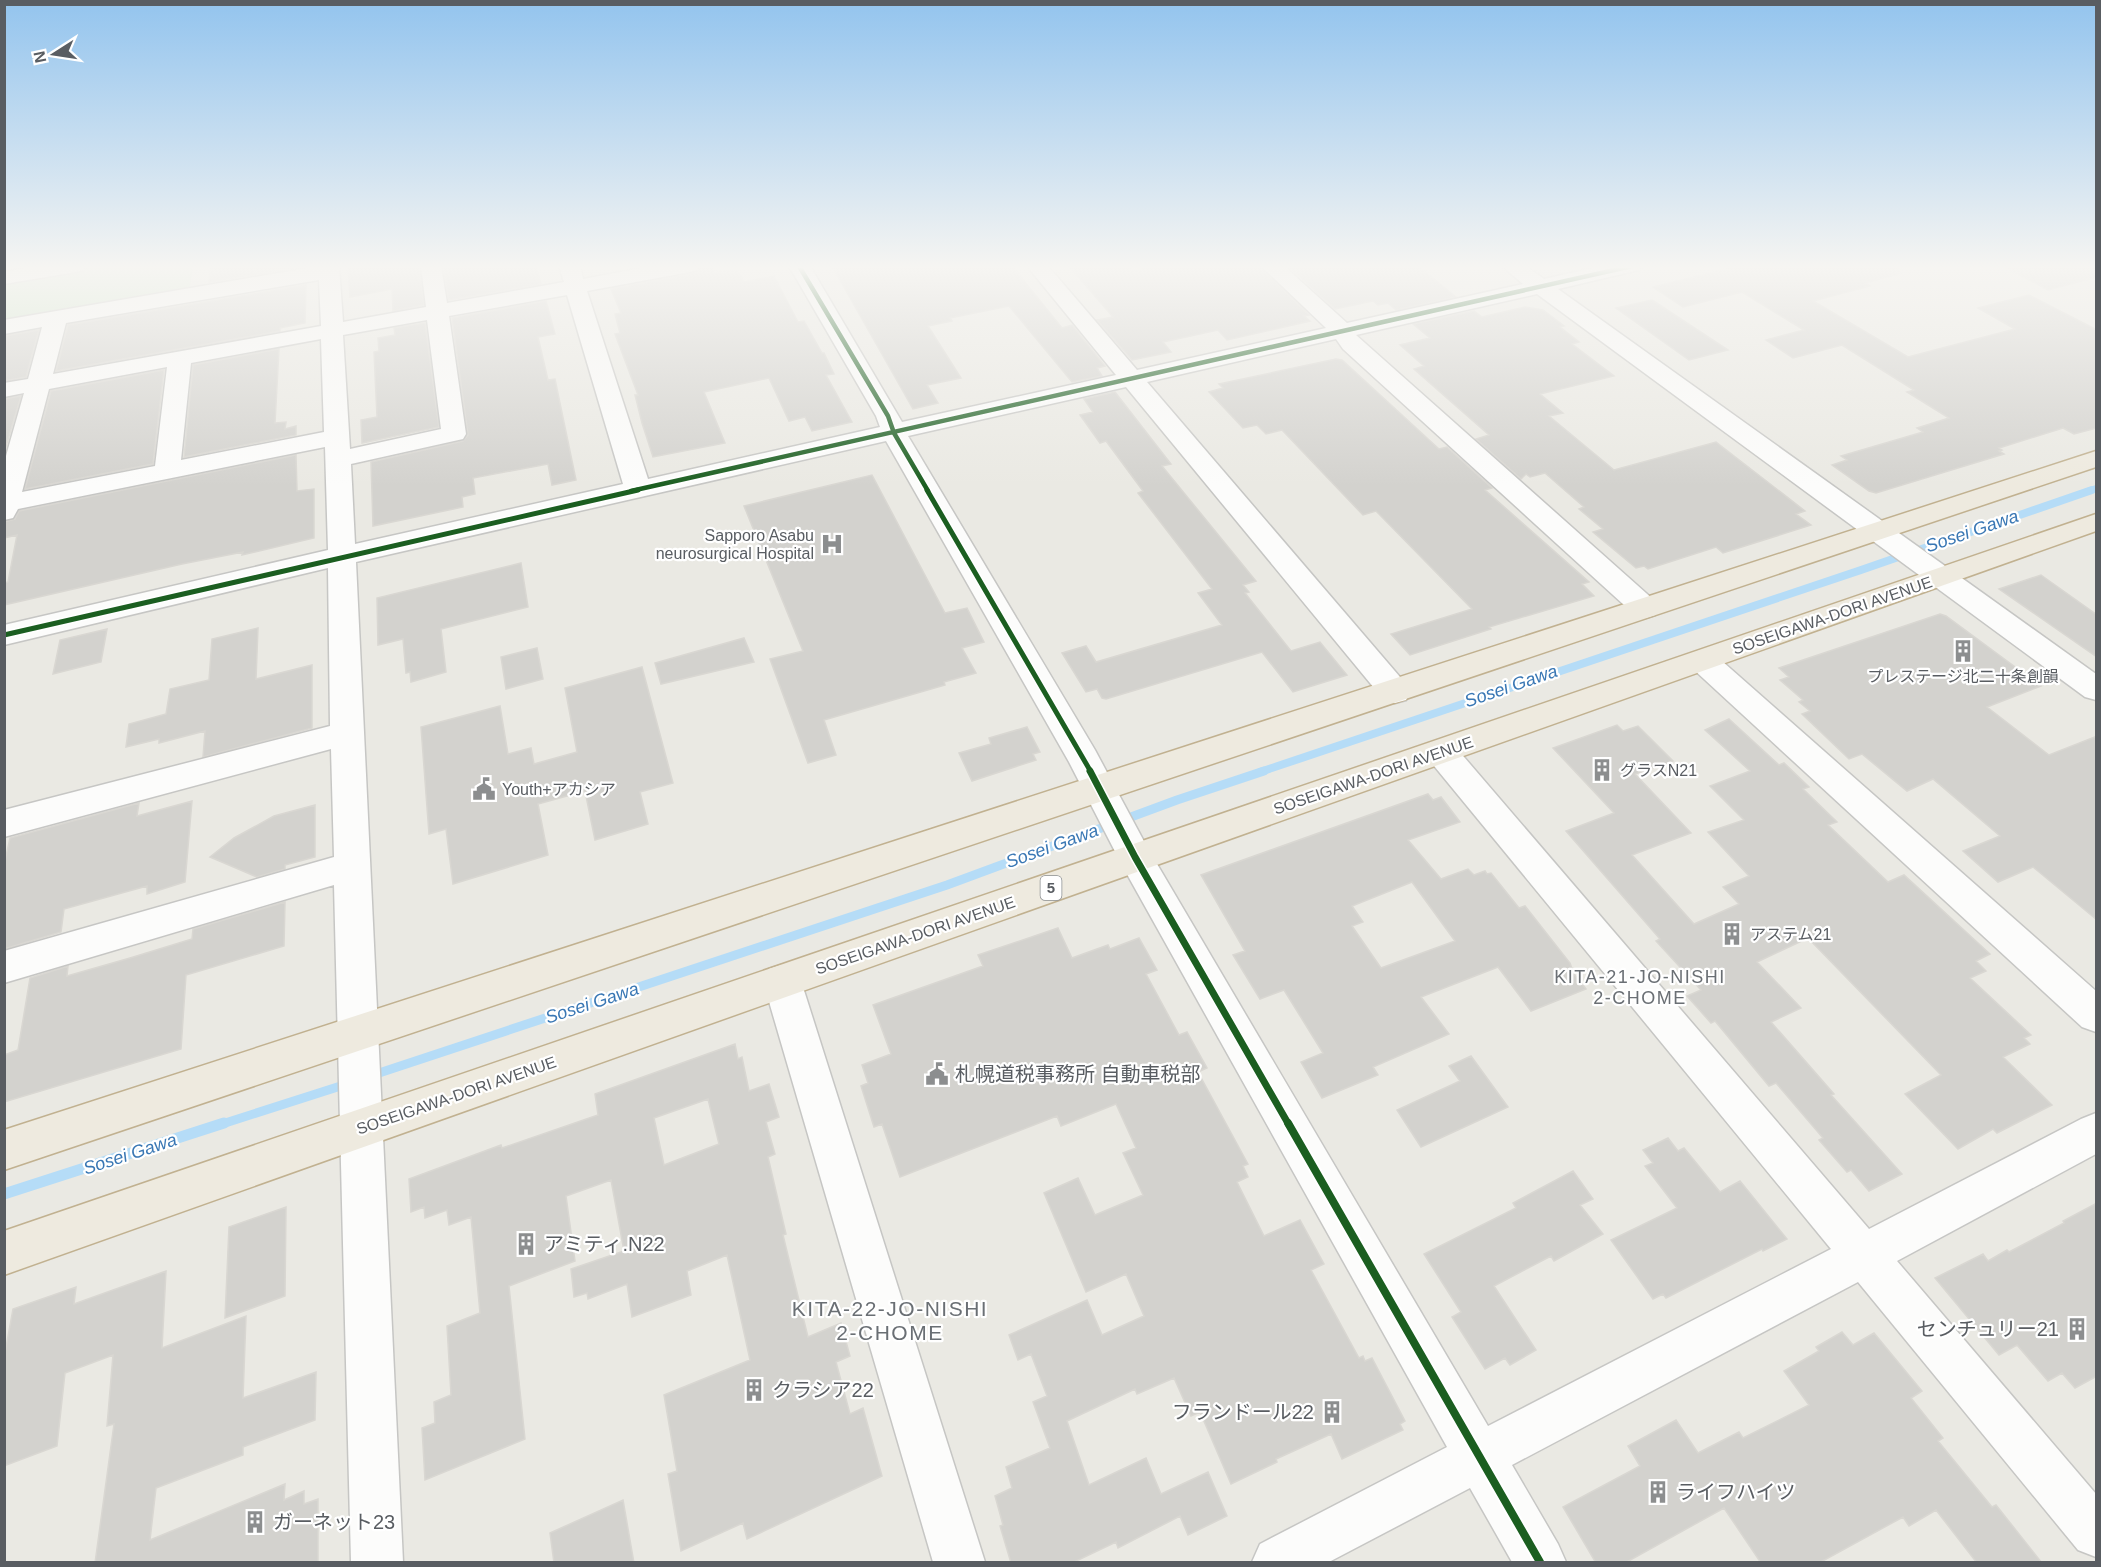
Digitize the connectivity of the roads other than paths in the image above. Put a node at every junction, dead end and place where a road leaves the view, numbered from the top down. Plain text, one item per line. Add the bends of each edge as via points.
1 (50, 339) edge
2 (284, 339) edge
3 (332, 339) edge
4 (441, 339) edge
5 (591, 339) edge
6 (842, 339) edge
7 (1098, 339) edge
8 (1310, 339) edge
9 (1347, 339) edge
10 (1613, 339) edge
11 (180, 359) junction
12 (1132, 379) junction
13 (38, 385) junction
14 (4, 390) edge
15 (894, 433) junction
16 (337, 448) junction
17 (2097, 459) edge
18 (167, 471) junction
19 (638, 490) junction
20 (6, 508) edge
21 (2097, 522) edge
22 (1884, 536) junction
23 (342, 556) junction
24 (1932, 571) junction
25 (1645, 608) junction
26 (6, 643) edge
27 (1703, 661) junction
28 (2097, 689) edge
29 (1395, 692) junction
30 (346, 733) junction
31 (1441, 752) junction
32 (1102, 796) junction
33 (4, 824) edge
34 (1131, 850) junction
35 (351, 866) junction
36 (4, 967) edge
37 (782, 981) junction
38 (2097, 1015) edge
39 (358, 1045) junction
40 (360, 1116) junction
41 (2097, 1133) edge
42 (4, 1150) edge
43 (4, 1253) edge
44 (1863, 1255) junction
45 (1479, 1457) junction
46 (2097, 1532) edge
47 (377, 1563) edge
48 (959, 1563) edge
49 (1278, 1563) edge
50 (1540, 1563) edge

1 - 13 street
2 - 11 street
3 - 16 street
4 - 16 street via 454,434
5 - 19 street
6 - 15 street
7 - 12 street
8 - 12 street
9 - 25 street
10 - 22 street
11 - 13 street
11 - 18 street
12 - 15 street
12 - 29 street
13 - 14 street
13 - 20 street
15 - 19 street
15 - 32 street
16 - 18 street
16 - 23 street
17 - 22 highway
18 - 20 street
19 - 23 street
21 - 24 highway, SOSEIGAWA-DORI AVENUE / 5
22 - 24 street
22 - 25 highway
23 - 26 street
23 - 30 street
24 - 27 highway, SOSEIGAWA-DORI AVENUE / 5
24 - 28 street
25 - 29 highway
27 - 31 highway, SOSEIGAWA-DORI AVENUE / 5
27 - 38 street
29 - 32 highway
30 - 33 street
30 - 35 street
31 - 34 highway, SOSEIGAWA-DORI AVENUE / 5
31 - 44 street
32 - 34 street
32 - 39 highway
34 - 37 highway, SOSEIGAWA-DORI AVENUE / 5
34 - 45 street
35 - 36 street
35 - 39 street
37 - 40 highway, SOSEIGAWA-DORI AVENUE / 5
37 - 48 street
39 - 40 street
39 - 42 highway
40 - 43 highway, SOSEIGAWA-DORI AVENUE / 5
40 - 47 street
41 - 44 street
44 - 45 street
44 - 46 street
45 - 49 street
45 - 50 street

